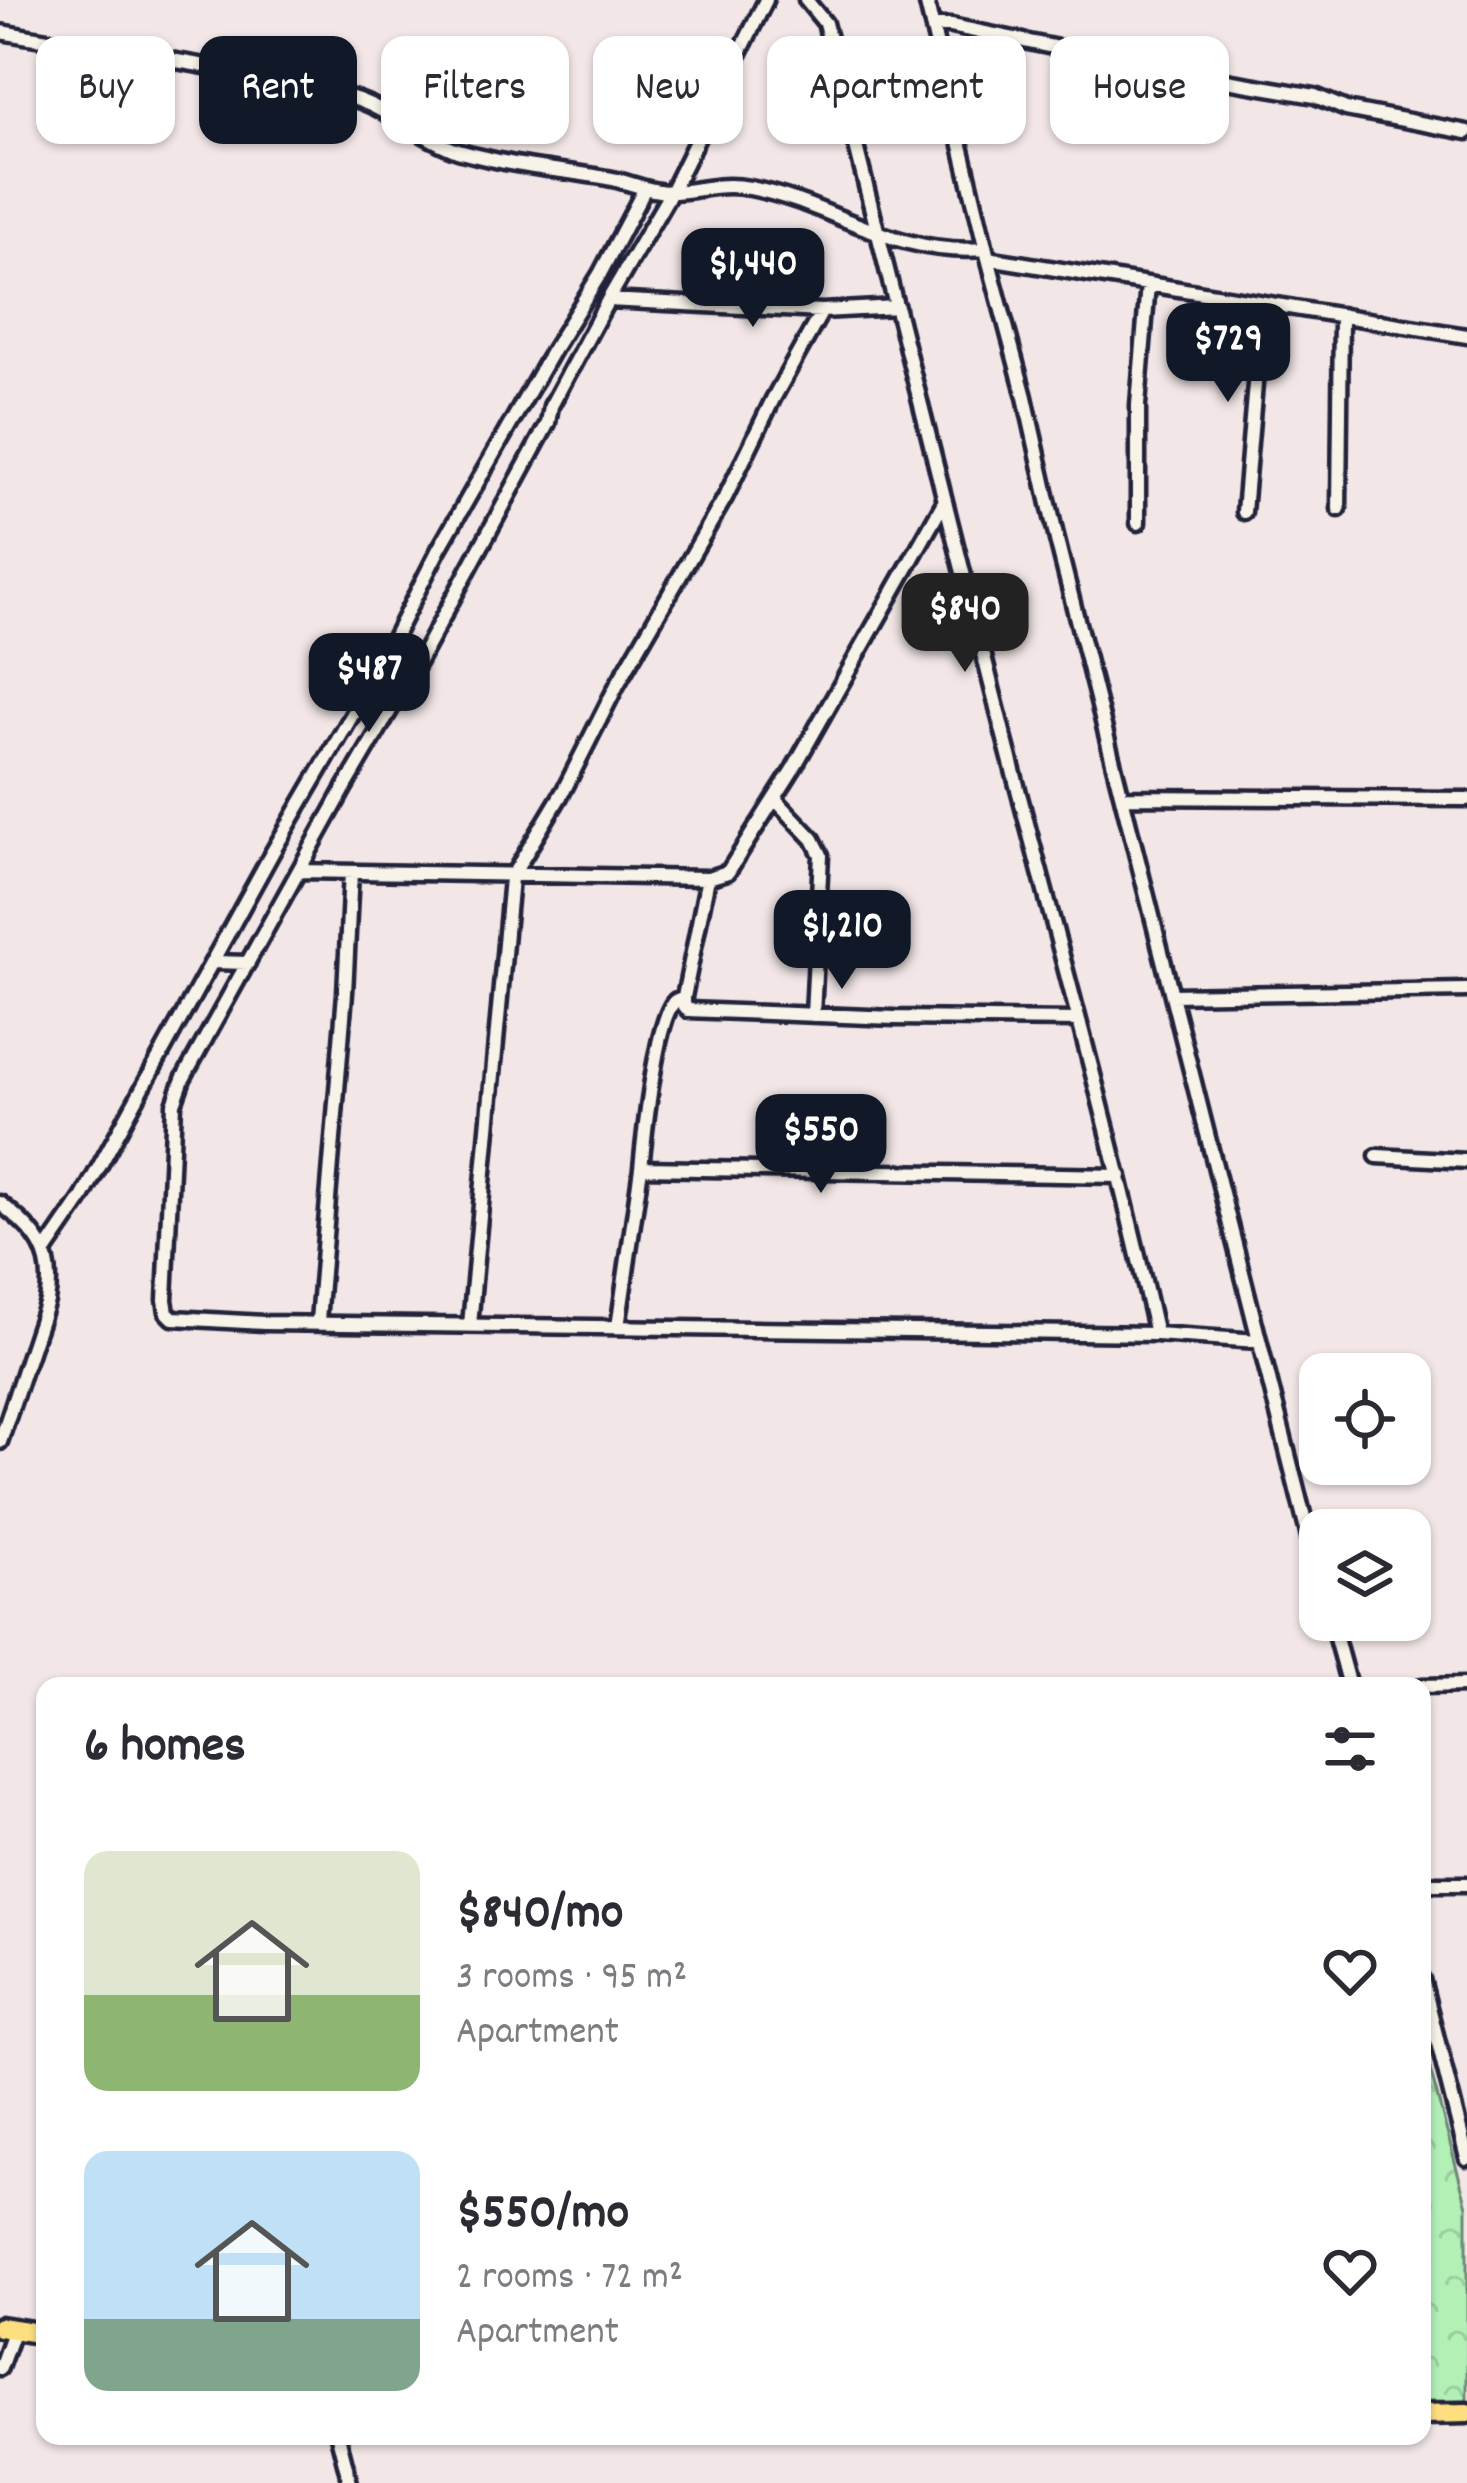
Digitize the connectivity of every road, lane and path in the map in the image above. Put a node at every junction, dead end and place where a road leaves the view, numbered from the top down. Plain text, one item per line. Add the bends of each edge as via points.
1 (766, 0) edge
2 (806, 0) edge
3 (926, 0) edge
4 (932, 26) junction
5 (0, 32) edge
6 (1467, 132) edge
7 (644, 190) junction
8 (671, 193) junction
9 (881, 236) junction
10 (987, 254) junction
11 (1148, 284) junction
12 (608, 299) junction
13 (1262, 303) junction
14 (897, 307) junction
15 (822, 311) junction
16 (1341, 315) junction
17 (1467, 336) edge
18 (944, 502) junction
19 (1339, 509) dead end
20 (1244, 512) dead end
21 (1138, 523) dead end
22 (1124, 797) junction
23 (775, 799) junction
24 (1467, 799) edge
25 (299, 871) junction
26 (351, 872) junction
27 (515, 874) junction
28 (708, 878) junction
29 (214, 962) junction
30 (248, 963) junction
31 (1467, 990) edge
32 (1172, 995) junction
33 (684, 997) junction
34 (813, 1015) junction
35 (1079, 1020) junction
36 (1377, 1156) dead end
37 (1467, 1161) edge
38 (640, 1168) junction
39 (1120, 1176) junction
40 (0, 1203) edge
41 (45, 1252) junction
42 (318, 1322) junction
43 (470, 1325) junction
44 (618, 1328) junction
45 (1156, 1334) junction
46 (1258, 1341) junction
47 (0, 1442) edge
48 (1301, 1509) edge
49 (1336, 1641) edge
50 (1346, 1677) edge
51 (1467, 1685) edge
52 (1431, 1686) edge
53 (1431, 1883) edge
54 (1467, 1884) edge
55 (1431, 2014) edge
56 (1467, 2092) edge
57 (1451, 2093) junction
58 (1467, 2158) edge
59 (7, 2328) edge
60 (0, 2368) edge
61 (1467, 2413) edge
62 (1431, 2414) edge
63 (340, 2445) edge
64 (350, 2483) edge

1 - 8 street
2 - 9 street via 825,23
3 - 4 street
4 - 6 street
4 - 10 street
5 - 7 street via 352,98 455,150
7 - 8 street
7 - 29 street
8 - 9 street via 755,189
8 - 12 street
9 - 10 street
9 - 14 street
10 - 11 street
10 - 22 street
11 - 13 street
11 - 21 street
12 - 15 street
12 - 25 street via 486,538
13 - 16 street
13 - 20 street
14 - 15 street
14 - 18 street
15 - 27 street
16 - 17 street
16 - 19 street
18 - 23 street
18 - 35 street
22 - 24 street
22 - 32 street
23 - 28 street via 728,872
23 - 34 street via 821,855
25 - 26 street
25 - 30 street
26 - 27 street
26 - 42 street
27 - 28 street
27 - 43 street
28 - 33 street
29 - 30 street
29 - 41 street
30 - 42 street via 177,1092 167,1312
31 - 32 street
32 - 46 street
33 - 34 street via 688,1010
33 - 38 street via 668,1013 652,1072
34 - 35 street
35 - 39 street
36 - 37 street
38 - 39 street
38 - 44 street
39 - 45 street
40 - 41 street
41 - 47 street via 47,1300
42 - 43 street
43 - 44 street
44 - 45 street
45 - 46 street
46 - 48 street
49 - 50 street
51 - 52 street
53 - 54 street
55 - 57 street
56 - 57 street
57 - 58 street
59 - 60 street
61 - 62 highway
63 - 64 street

